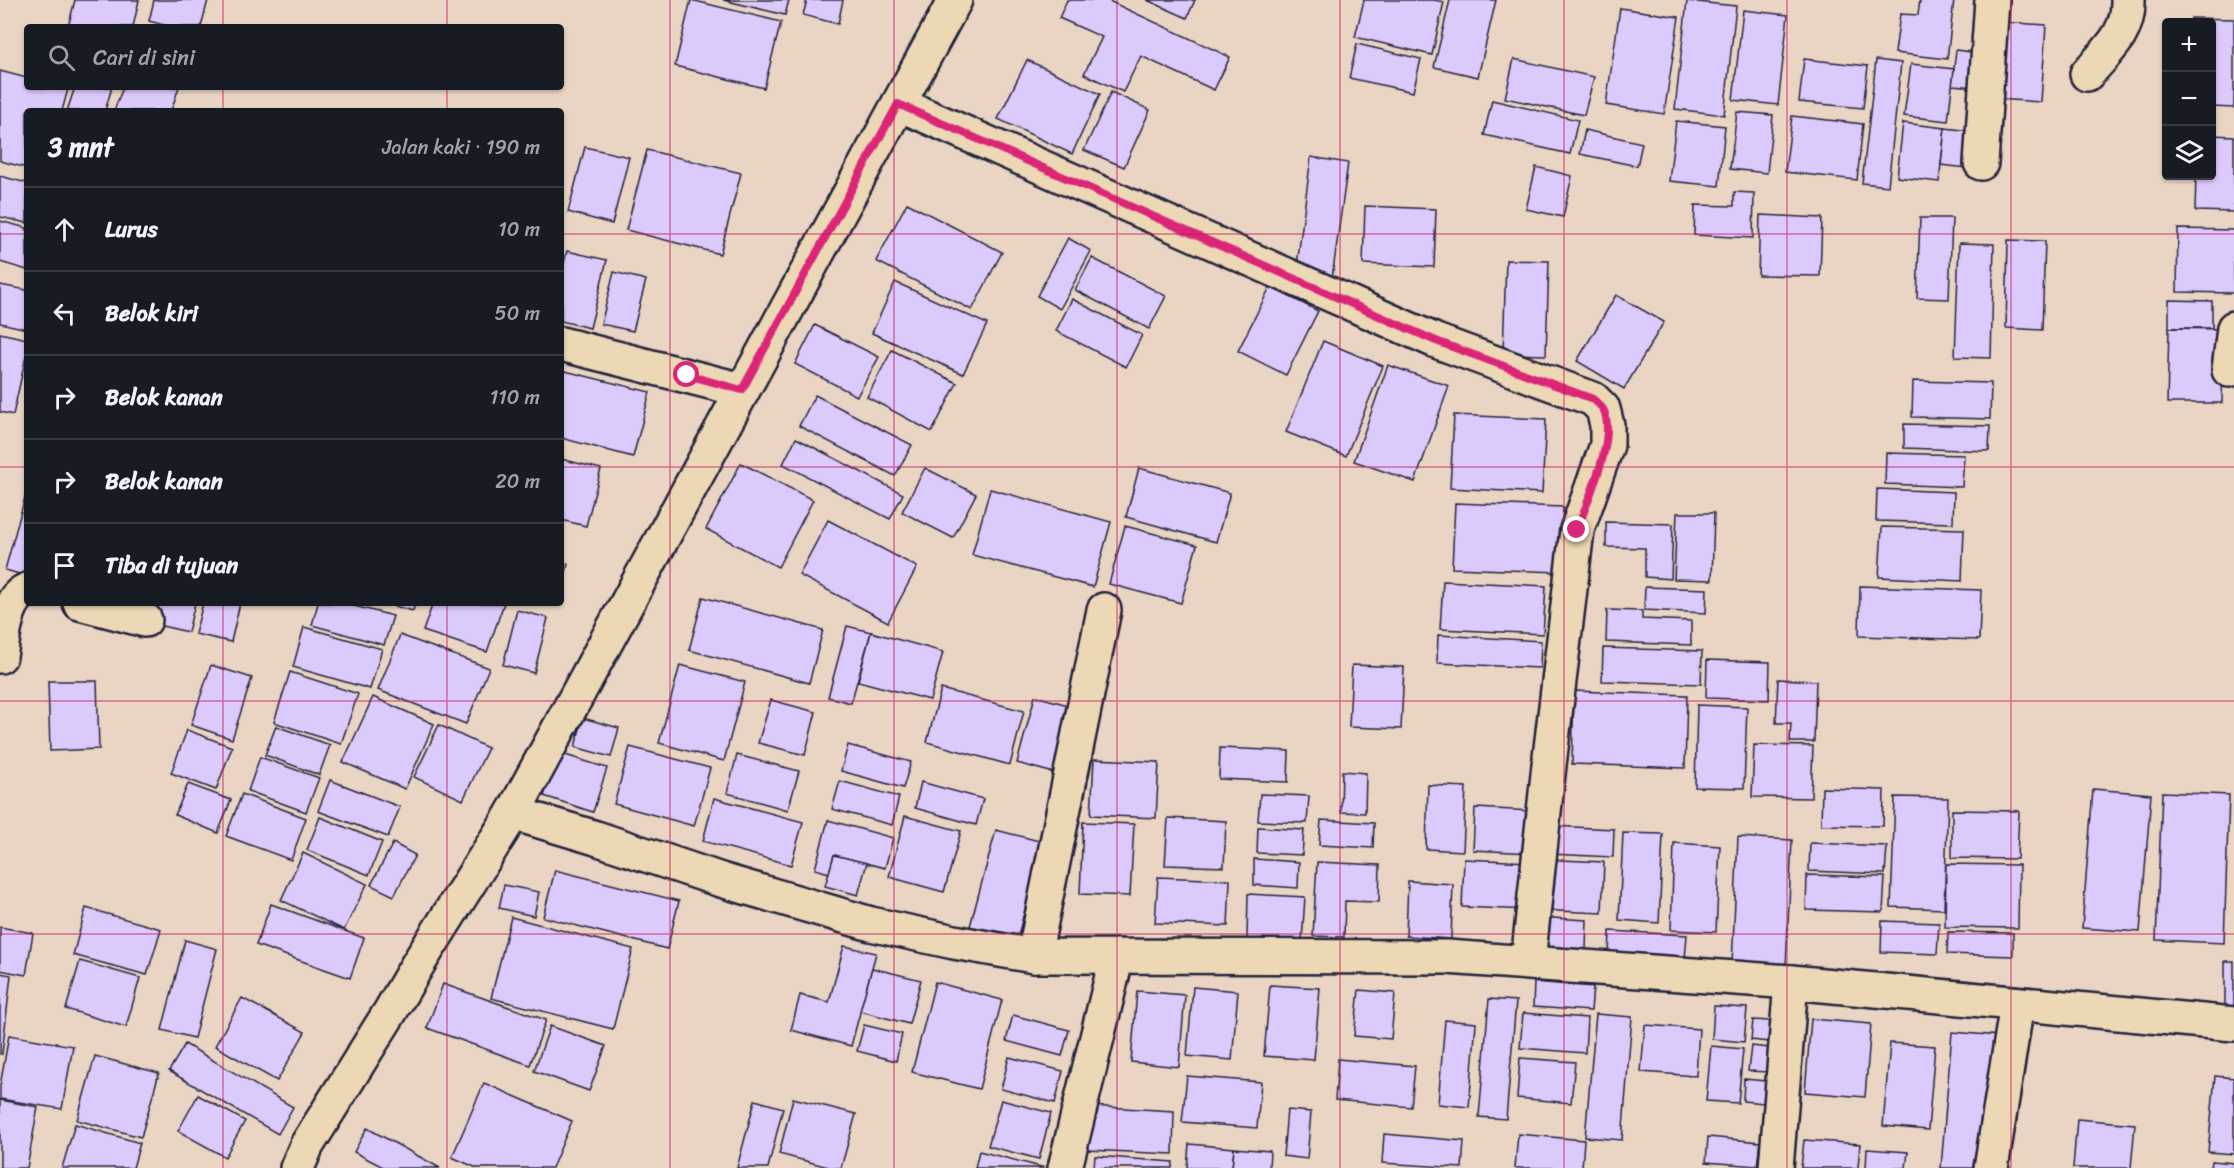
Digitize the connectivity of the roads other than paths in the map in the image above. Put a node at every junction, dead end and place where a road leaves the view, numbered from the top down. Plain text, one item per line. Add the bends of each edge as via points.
1 (955, 0) edge
2 (1992, 0) edge
3 (2128, 0) edge
4 (2087, 74) dead end
5 (898, 104) junction
6 (1981, 164) dead end
7 (2234, 328) edge
8 (564, 345) edge
9 (2229, 370) dead end
10 (742, 390) junction
11 (24, 592) edge
12 (91, 606) edge
13 (1104, 610) dead end
14 (145, 620) dead end
15 (0, 656) edge
16 (513, 813) junction
17 (1034, 956) junction
18 (1116, 956) junction
19 (1528, 962) junction
20 (1791, 982) junction
21 (2017, 1004) junction
22 (2234, 1024) edge
23 (297, 1168) edge
24 (1065, 1168) edge
25 (1776, 1168) edge
26 (1991, 1168) edge

1 - 5 street
2 - 6 street
3 - 4 street via 2128,14 2119,38
5 - 10 street
5 - 19 street via 1436,341 1593,399 1603,409 1607,445 1577,530
7 - 9 street
8 - 10 street
10 - 16 street
11 - 15 street via 12,601
12 - 14 street
13 - 17 street
16 - 17 street via 871,924
16 - 23 street via 307,1145
17 - 18 street
18 - 19 street via 1447,957
18 - 24 street
19 - 20 street
20 - 21 street
20 - 25 street
21 - 22 street
21 - 26 street

